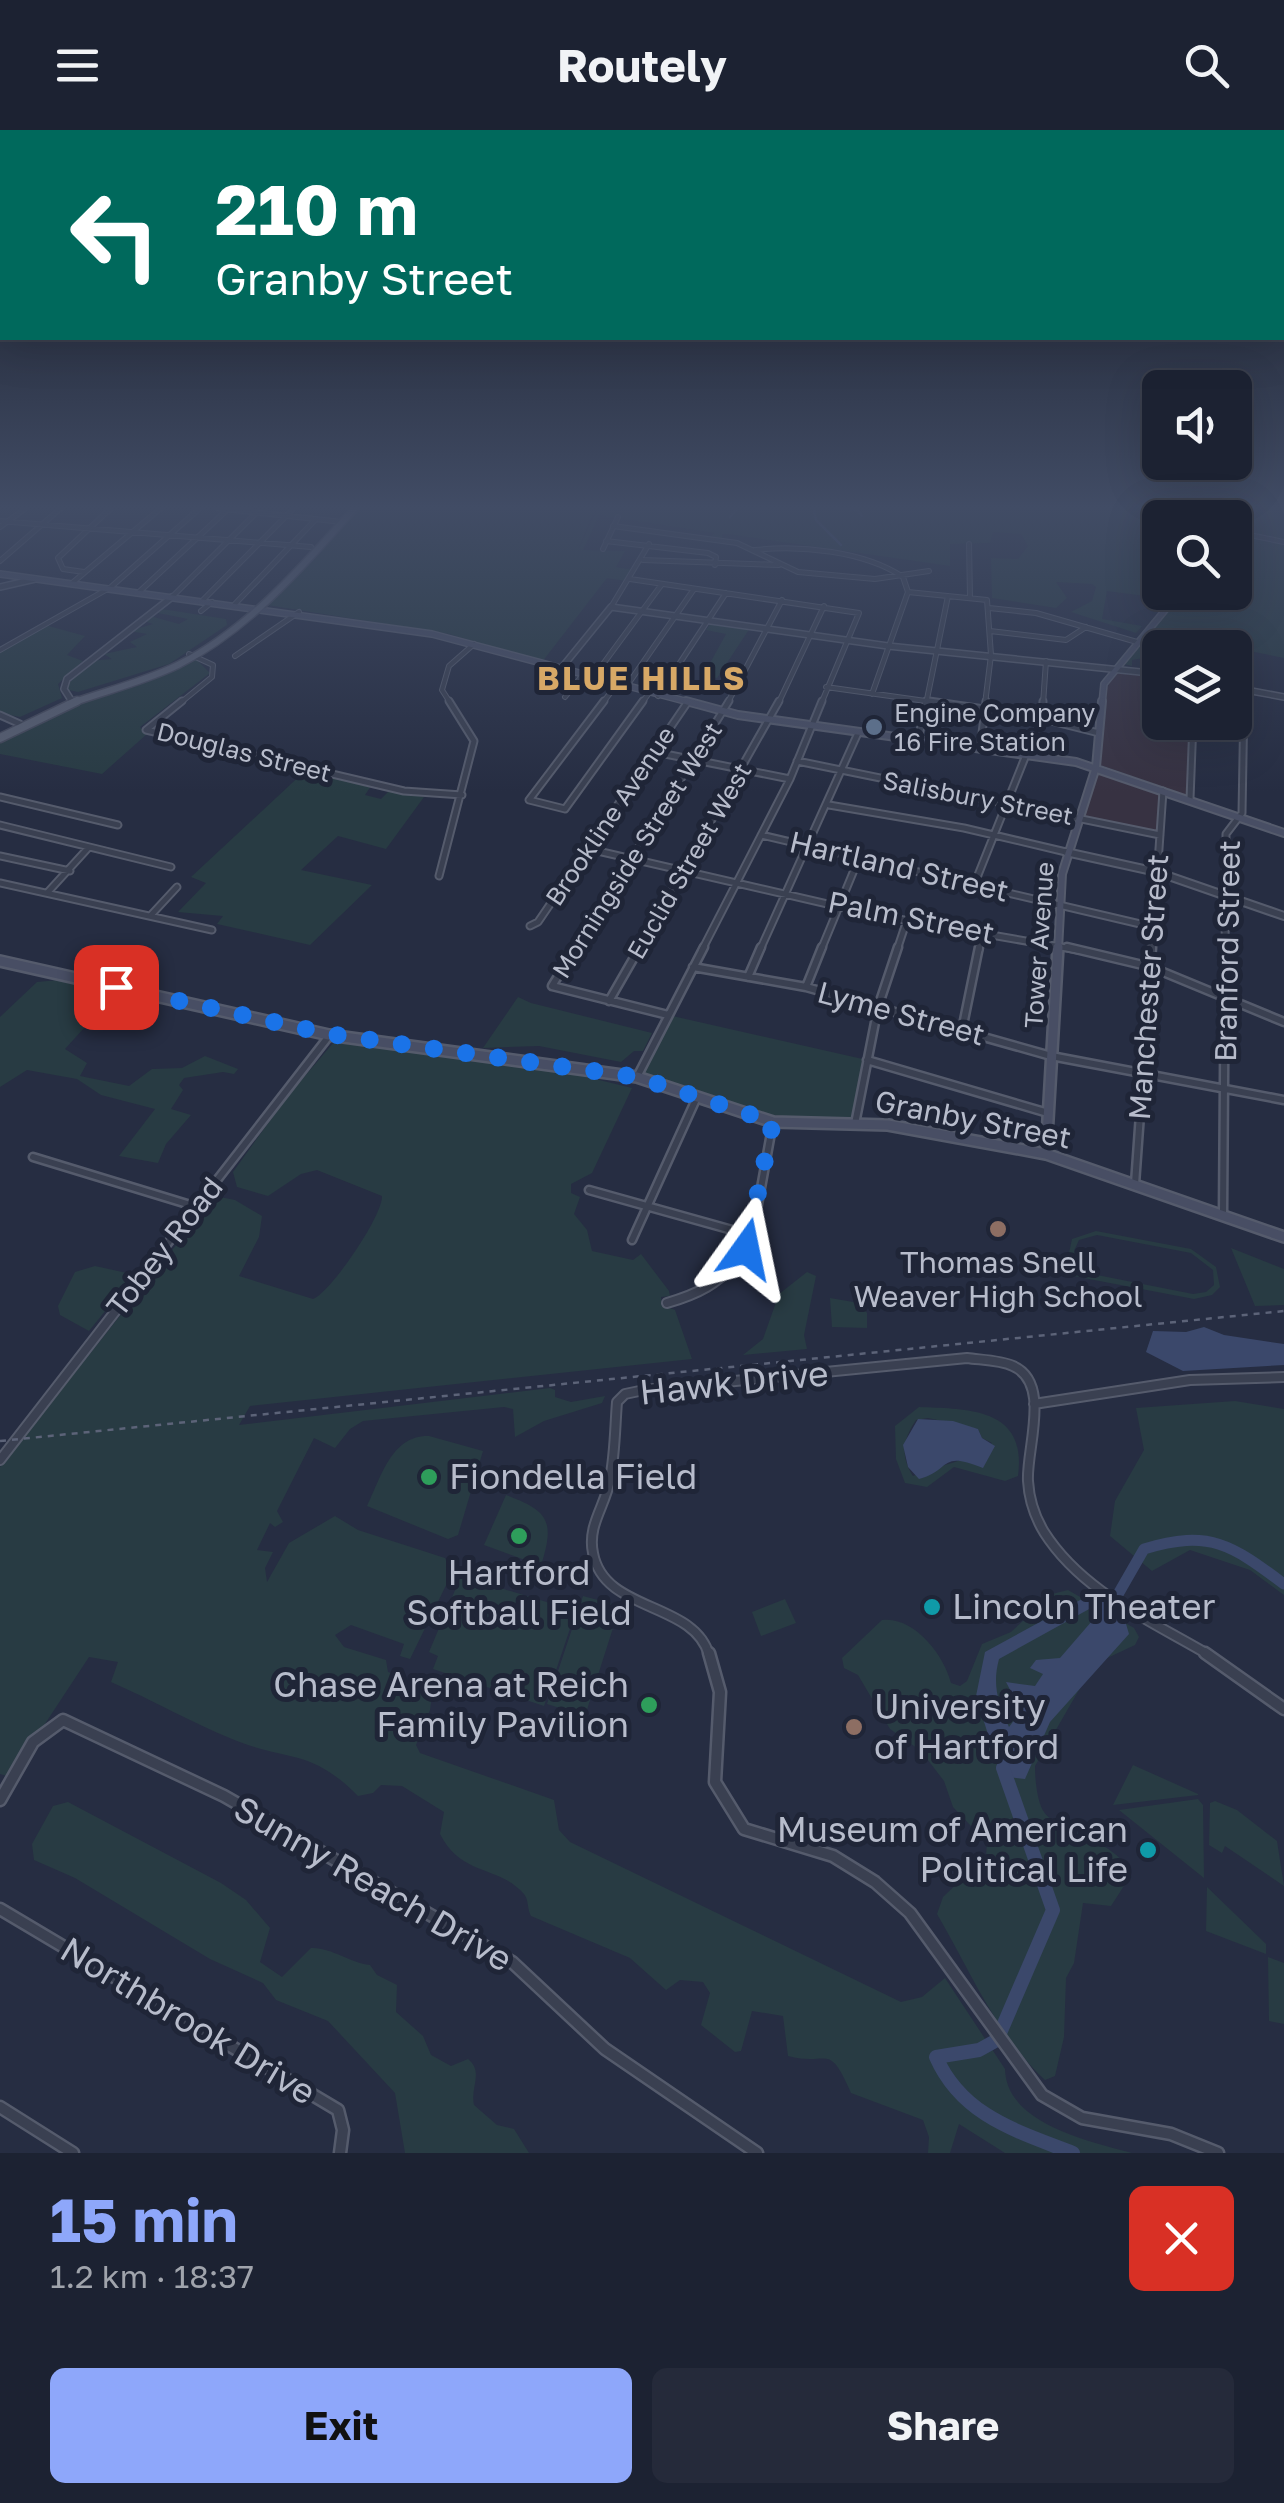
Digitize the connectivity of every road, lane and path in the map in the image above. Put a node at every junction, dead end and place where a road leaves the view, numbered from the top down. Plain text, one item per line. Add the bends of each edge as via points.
1 (84, 602) edge
2 (165, 602) edge
3 (213, 602) edge
4 (217, 602) edge
5 (261, 602) edge
6 (615, 602) edge
7 (650, 602) edge
8 (685, 602) edge
9 (721, 602) edge
10 (781, 602) edge
11 (799, 602) edge
12 (904, 602) edge
13 (947, 602) edge
14 (988, 602) edge
15 (234, 604) joint
16 (824, 606) junction
17 (256, 607) junction
18 (612, 607) junction
19 (989, 608) junction
20 (1165, 610) edge
21 (201, 611) dead end
22 (644, 611) junction
23 (299, 612) junction
24 (676, 616) junction
25 (710, 621) junction
26 (1086, 627) junction
27 (767, 629) junction
28 (990, 630) junction
29 (810, 635) junction
30 (847, 640) junction
31 (1137, 642) junction
32 (474, 644) junction
33 (888, 646) junction
34 (0, 650) edge
35 (938, 650) junction
36 (192, 655) junction
37 (235, 656) dead end
38 (991, 656) junction
39 (1046, 661) junction
40 (1115, 667) junction
41 (558, 671) junction
42 (1142, 671) edge
43 (581, 677) junction
44 (592, 679) junction
45 (616, 685) junction
46 (826, 687) junction
47 (625, 688) junction
48 (1252, 691) edge
49 (649, 694) junction
50 (872, 694) junction
51 (658, 696) junction
52 (565, 697) dead end
53 (1284, 697) edge
54 (70, 699) junction
55 (926, 702) junction
56 (687, 703) junction
57 (984, 709) junction
58 (723, 712) junction
59 (0, 715) edge
60 (1042, 719) junction
61 (770, 720) junction
62 (18, 723) junction
63 (810, 726) junction
64 (858, 733) junction
65 (1099, 734) junction
66 (0, 735) edge
67 (1192, 740) edge
68 (1243, 740) edge
69 (918, 741) junction
70 (980, 749) junction
71 (654, 752) junction
72 (1026, 755) junction
73 (693, 760) junction
74 (797, 761) junction
75 (1096, 767) junction
76 (742, 769) junction
77 (844, 772) junction
78 (790, 779) junction
79 (1164, 790) junction
80 (462, 795) junction
81 (0, 797) edge
82 (1190, 799) junction
83 (1007, 802) junction
84 (829, 804) junction
85 (1078, 817) junction
86 (1239, 817) junction
87 (0, 825) edge
88 (117, 826) dead end
89 (1284, 832) edge
90 (761, 834) junction
91 (994, 834) junction
92 (1160, 835) junction
93 (809, 846) junction
94 (89, 847) junction
95 (589, 849) junction
96 (1066, 852) junction
97 (0, 856) edge
98 (631, 858) junction
99 (859, 858) junction
100 (171, 867) dead end
101 (684, 869) junction
102 (70, 871) junction
103 (1158, 872) junction
104 (439, 876) dead end
105 (736, 881) junction
106 (0, 883) edge
107 (974, 885) junction
108 (176, 890) dead end
109 (47, 893) junction
110 (787, 893) junction
111 (1226, 896) junction
112 (1060, 905) junction
113 (839, 906) junction
114 (151, 915) junction
115 (1284, 916) edge
116 (907, 920) junction
117 (530, 926) dead end
118 (1153, 927) junction
119 (212, 930) dead end
120 (982, 933) junction
121 (1058, 945) junction
122 (0, 961) edge
123 (693, 966) junction
124 (1151, 967) junction
125 (748, 977) junction
126 (806, 988) junction
127 (1226, 998) junction
128 (609, 1001) junction
129 (878, 1007) junction
130 (668, 1015) junction
131 (1284, 1022) edge
132 (962, 1030) junction
133 (329, 1034) junction
134 (1052, 1056) junction
135 (867, 1060) junction
136 (1144, 1074) junction
137 (637, 1077) junction
138 (1225, 1089) junction
139 (698, 1097) junction
140 (1284, 1100) edge
141 (1048, 1113) junction
142 (773, 1122) junction
143 (855, 1124) junction
144 (1046, 1154) junction
145 (32, 1158) dead end
146 (1136, 1184) junction
147 (589, 1190) dead end
148 (647, 1206) junction
149 (197, 1207) junction
150 (1223, 1216) junction
151 (750, 1235) junction
152 (1284, 1236) edge
153 (632, 1240) dead end
154 (667, 1302) dead end
155 (1284, 1377) edge
156 (1034, 1404) junction
157 (0, 1460) edge
158 (1284, 1710) edge
159 (0, 1800) edge
160 (0, 1909) edge
161 (0, 2107) edge
162 (72, 2153) edge
163 (340, 2153) edge
164 (756, 2153) edge
165 (1218, 2153) edge

1 - 34 street
2 - 54 street via 70,677 64,689
3 - 21 street
4 - 15 main road
5 - 17 main road
6 - 18 street
7 - 22 street
8 - 24 street
9 - 25 street
10 - 27 street, Morningside Street West
11 - 16 street
12 - 33 street
13 - 35 street
14 - 19 street
15 - 17 main road
16 - 29 street, Euclid Street West
16 - 30 street via 858,611
17 - 23 main road
17 - 36 main road
18 - 22 street
18 - 41 street
19 - 26 street
19 - 28 street
20 - 31 main road, Tower Avenue
22 - 24 street
22 - 44 street
23 - 32 main road
23 - 37 street
24 - 25 street
24 - 47 street
25 - 27 street
25 - 51 street
26 - 28 street via 1066,640
26 - 31 street
27 - 29 street
27 - 58 street, Morningside Street West
28 - 38 street
29 - 30 street
29 - 61 street, Euclid Street West
30 - 33 street
30 - 46 street
31 - 40 main road, Tower Avenue
32 - 41 main road
32 - 80 street via 449,666 442,690 474,741
33 - 35 street
33 - 50 street
35 - 38 street
35 - 55 street
36 - 54 main road via 158,673
36 - 80 street, Douglas Street via 213,665 212,677 146,730 404,791
38 - 39 street
38 - 57 street
39 - 40 street
39 - 60 street
40 - 42 street
40 - 65 main road, Tower Avenue via 1104,684
41 - 43 main road
43 - 44 main road
43 - 52 street
44 - 45 main road
45 - 47 main road
45 - 49 street via 529,798 565,809
46 - 50 street
46 - 63 street
47 - 49 main road
48 - 53 street
49 - 51 main road
50 - 55 street
51 - 56 main road
54 - 62 main road
55 - 57 street
55 - 69 street
56 - 58 main road
56 - 71 street, Brookline Avenue
57 - 60 street
57 - 70 street
58 - 61 main road
58 - 73 street, Morningside Street West
59 - 62 street
60 - 65 street
61 - 63 main road
61 - 76 street, Euclid Street West
62 - 66 main road
63 - 64 main road
63 - 74 street
64 - 69 main road
64 - 77 street
65 - 75 main road, Tower Avenue
67 - 82 street
68 - 86 street, Branford Street
69 - 70 main road
70 - 72 main road
71 - 73 street
71 - 95 street, Brookline Avenue
72 - 75 main road
72 - 83 street
73 - 76 street
73 - 98 street, Morningside Street West
74 - 77 street, Salisbury Street
74 - 78 street
75 - 79 main road
75 - 85 main road, Tower Avenue
76 - 78 street
76 - 101 street, Euclid Street West
77 - 83 street, Salisbury Street
77 - 84 street
78 - 90 street
79 - 82 main road
79 - 92 street, Manchester Street
80 - 104 street
81 - 88 street
82 - 86 main road
83 - 85 street, Salisbury Street
83 - 91 street
84 - 91 street
84 - 93 street
85 - 92 street, Salisbury Street
85 - 96 main road, Tower Avenue
86 - 89 main road
86 - 111 street, Branford Street via 1226,834
87 - 94 street
90 - 93 street, Hartland Street
90 - 105 street
91 - 96 street
91 - 107 street
92 - 103 street, Manchester Street
93 - 99 street, Hartland Street
93 - 110 street
94 - 100 street
94 - 102 street
95 - 98 street, Palm Street
95 - 117 street, Brookline Avenue
96 - 103 street
96 - 112 main road, Tower Avenue
97 - 102 street
98 - 101 street, Palm Street
98 - 128 street, Morningside Street West via 552,988
99 - 107 street, Hartland Street
99 - 113 street
101 - 105 street, Palm Street
101 - 128 street, Euclid Street West
102 - 109 street
103 - 111 street
103 - 118 street, Manchester Street
105 - 110 street, Palm Street
105 - 123 street
106 - 109 street
107 - 112 street, Hartland Street
108 - 114 street
109 - 114 street
110 - 113 street, Palm Street
110 - 125 street
111 - 115 street
111 - 127 street, Branford Street
112 - 118 street, Hartland Street
112 - 121 main road, Tower Avenue
113 - 116 street, Palm Street
113 - 126 street
114 - 119 street
116 - 120 street, Palm Street
116 - 129 street
118 - 124 street, Manchester Street
120 - 121 street, Palm Street
120 - 132 street
121 - 124 street, Palm Street
121 - 134 main road, Tower Avenue
122 - 133 main road, Granby Street
123 - 125 street, Lyme Street
123 - 130 street
124 - 127 street, Palm Street
124 - 136 street, Manchester Street
125 - 126 street, Lyme Street
126 - 129 street, Lyme Street
127 - 131 street, Palm Street
127 - 138 street, Branford Street
128 - 130 street
129 - 132 street, Lyme Street
129 - 135 street
130 - 137 street
132 - 134 street, Lyme Street
133 - 137 main road, Granby Street
133 - 149 street, Tobey Road
134 - 136 street, Lyme Street
134 - 141 main road, Tower Avenue
135 - 141 street
135 - 143 street
136 - 138 street, Lyme Street
136 - 146 street, Manchester Street
137 - 139 main road, Granby Street
138 - 140 street, Lyme Street
138 - 150 street, Branford Street
139 - 142 main road, Granby Street
139 - 148 street
141 - 144 main road, Tower Avenue
142 - 143 main road, Granby Street
142 - 151 street
143 - 144 main road, Granby Street
144 - 146 main road, Granby Street
145 - 149 street
146 - 150 main road, Granby Street
147 - 148 street
148 - 151 street
148 - 153 street
149 - 157 street, Tobey Road
150 - 152 main road, Granby Street
151 - 154 street via 726,1278 700,1294
155 - 156 street via 1190,1380
156 - 158 street via 1028,1483 1036,1517 1064,1560
156 - 165 street, Hawk Drive via 1032,1384 1017,1368 967,1358 628,1392 616,1406 610,1482 590,1544 600,1573 616,1590 695,1630 707,1647 720,1692 715,1782 744,1829 833,1856 876,1882 919,1923 1042,2096 1082,2118 1170,2134
159 - 164 street, Sunny Reach Drive via 38,1738 63,1720 224,1796 512,1962 606,2049
160 - 163 street, Northbrook Drive via 338,2110
161 - 162 street

